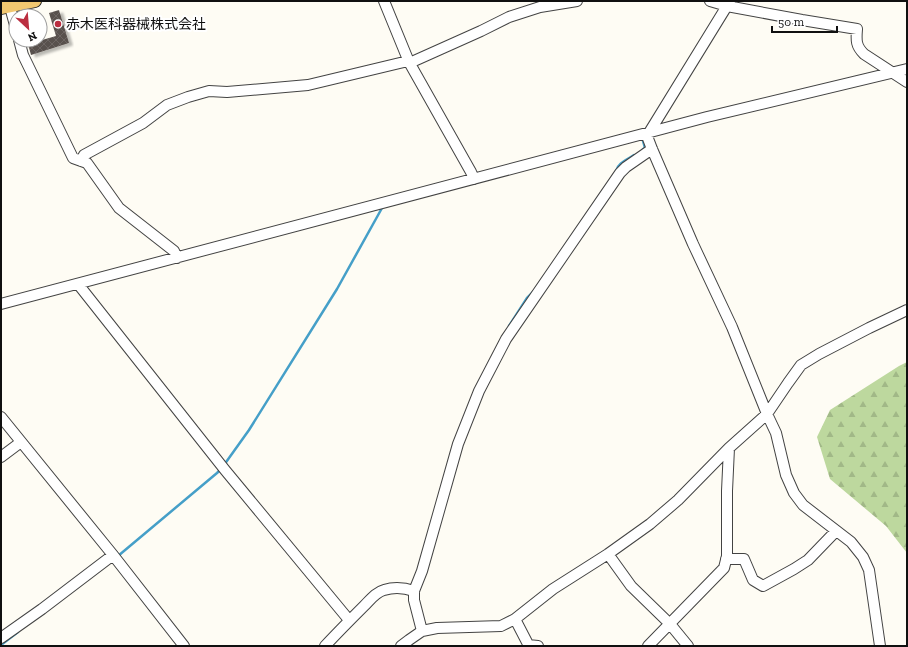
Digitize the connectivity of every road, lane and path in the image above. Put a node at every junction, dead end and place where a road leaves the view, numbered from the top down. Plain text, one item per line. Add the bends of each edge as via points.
1 (35, 1) edge
2 (384, 1) edge
3 (577, 1) edge
4 (710, 1) edge
5 (728, 4) edge
6 (5, 7) edge
7 (21, 48) edge
8 (409, 62) junction
9 (907, 69) edge
10 (894, 72) junction
11 (907, 82) edge
12 (651, 129) junction
13 (652, 149) junction
14 (81, 161) junction
15 (473, 176) junction
16 (176, 255) junction
17 (78, 284) junction
18 (1, 304) edge
19 (907, 310) edge
20 (767, 414) junction
21 (1, 417) edge
22 (21, 442) junction
23 (730, 448) junction
24 (1, 457) edge
25 (836, 531) junction
26 (608, 554) junction
27 (114, 557) junction
28 (726, 559) junction
29 (414, 591) junction
30 (515, 619) junction
31 (349, 620) junction
32 (670, 624) junction
33 (422, 631) junction
34 (1, 638) edge
35 (184, 646) edge
36 (325, 646) edge
37 (401, 646) edge
38 (531, 646) edge
39 (648, 646) edge
40 (688, 646) edge
41 (880, 646) edge

1 - 6 main road
2 - 8 street
3 - 8 street via 540,7 509,17 482,32
4 - 5 street
5 - 10 street via 857,29 856,41 860,50
5 - 12 street
7 - 14 street via 73,158
8 - 14 street via 308,85 227,92 209,91 188,97 167,106 143,123 84,155
8 - 15 street
9 - 10 street
10 - 11 street
10 - 12 street
12 - 13 street via 647,136
12 - 15 street
13 - 20 street via 732,327
13 - 29 street via 620,173 506,338 479,391 458,444
14 - 16 street via 87,163 119,208
15 - 16 street
16 - 17 street
17 - 18 street
17 - 31 street via 223,467
19 - 20 street via 801,365
20 - 23 street
20 - 25 street via 776,432 786,475 794,493 803,505
21 - 22 street
22 - 24 street
22 - 27 street
23 - 26 street via 678,500
23 - 28 street
25 - 28 street via 808,560 763,586 753,580 744,559
25 - 41 street via 851,542 869,570
26 - 30 street via 553,589
26 - 32 street via 631,586
27 - 34 street
27 - 35 street
28 - 32 street via 724,568
29 - 31 street via 382,590
29 - 33 street
30 - 33 street via 501,626 437,628
30 - 38 street
31 - 36 street
32 - 39 street
32 - 40 street
33 - 37 street

